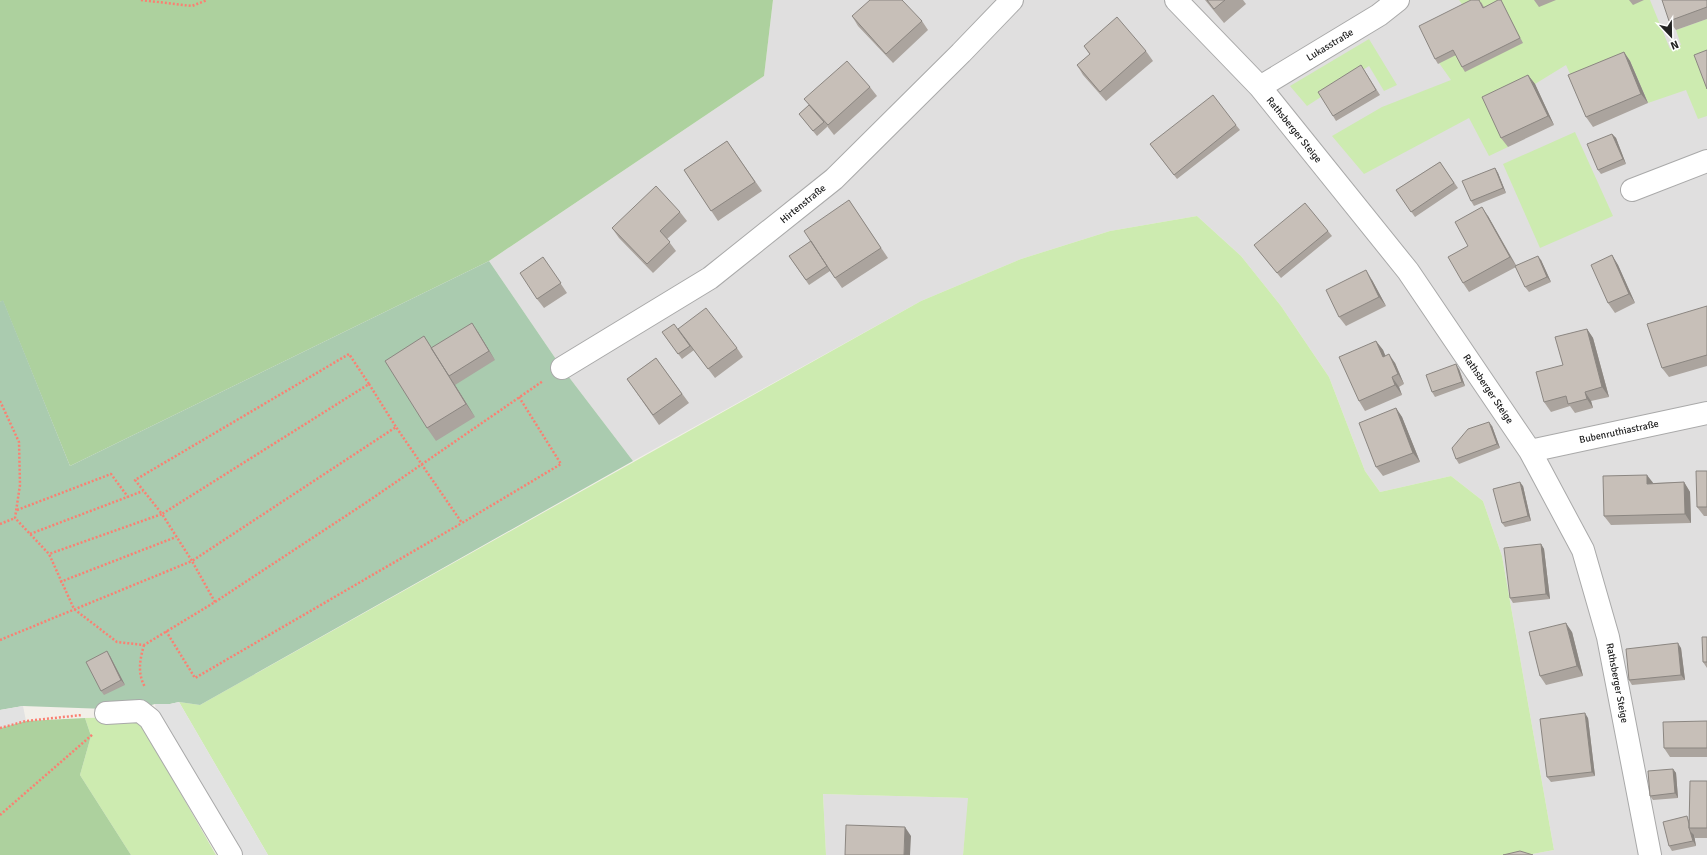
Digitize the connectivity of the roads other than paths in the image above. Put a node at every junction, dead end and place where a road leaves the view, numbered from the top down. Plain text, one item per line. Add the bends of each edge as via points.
1 (1012, 0) edge
2 (1176, 0) edge
3 (1398, 0) edge
4 (1260, 87) junction
5 (1707, 161) edge
6 (1632, 190) dead end
7 (562, 368) road end
8 (1707, 413) edge
9 (1530, 451) junction
10 (113, 712) road end
11 (231, 855) edge
12 (1650, 855) edge

1 - 7 street, Hirtenstraße via 834,179 710,278
2 - 4 street, Rathsberger Steige
3 - 4 street, Lukasstraße via 1378,15
4 - 9 street, Rathsberger Steige via 1408,271
5 - 6 street
8 - 9 street, Bubenruthiastraße
9 - 12 street, Rathsberger Steige via 1583,550 1608,637
10 - 11 street via 140,711 150,719

